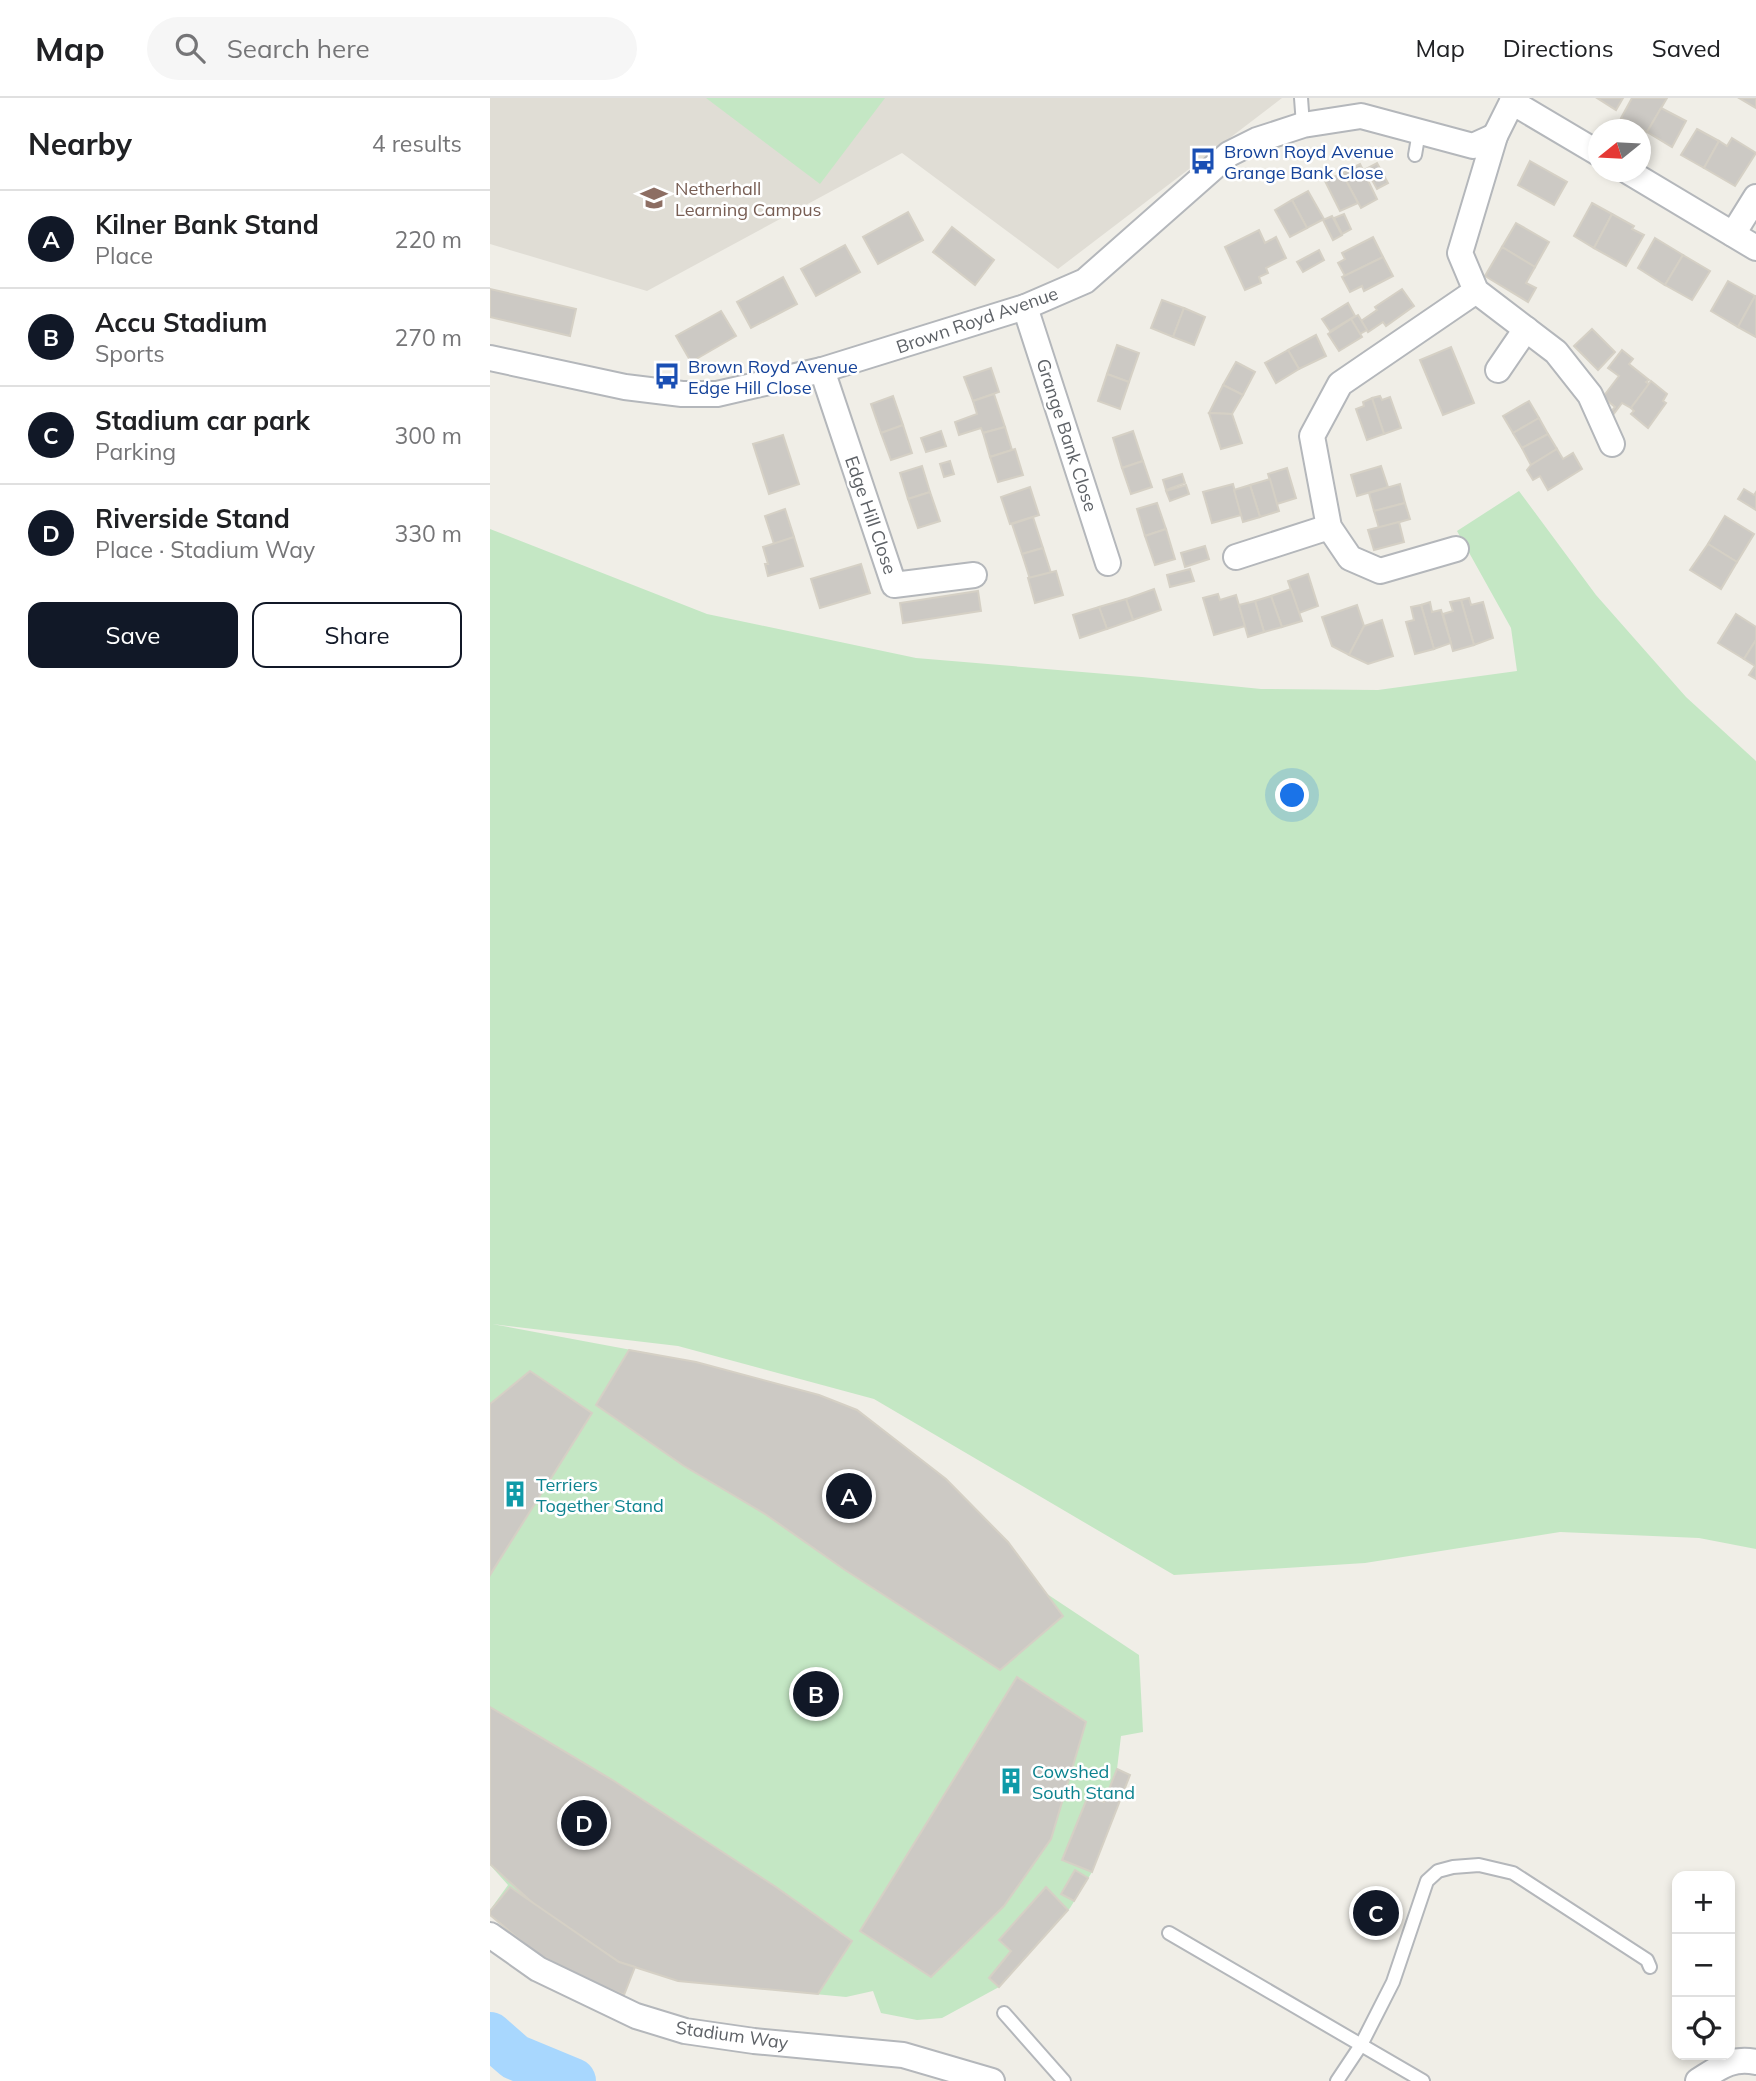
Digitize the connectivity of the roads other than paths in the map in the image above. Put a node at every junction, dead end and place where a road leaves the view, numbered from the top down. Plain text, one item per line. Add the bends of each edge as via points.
1 (1301, 98) edge
2 (1513, 100) edge
3 (1303, 125) junction
4 (1495, 136) junction
5 (1588, 147) edge
6 (1646, 182) edge
7 (1756, 197) edge
8 (1733, 234) junction
9 (1756, 248) edge
10 (1476, 291) junction
11 (1025, 307) junction
12 (1526, 329) junction
13 (490, 358) edge
14 (822, 370) junction
15 (1498, 370) dead end
16 (1612, 444) dead end
17 (1329, 527) junction
18 (1457, 549) dead end
19 (1236, 557) dead end
20 (1108, 563) dead end
21 (974, 575) dead end
22 (1169, 1933) dead end
23 (490, 1935) edge
24 (1650, 1968) dead end
25 (1004, 2013) dead end
26 (1361, 2045) junction
27 (1756, 2062) edge
28 (992, 2081) edge
29 (1064, 2081) edge
30 (1338, 2081) edge
31 (1423, 2081) edge
32 (1698, 2081) edge

1 - 3 lane
2 - 4 street
2 - 5 street
3 - 4 street, Brown Royd Avenue via 1361,116 1417,143 1473,146
3 - 11 street, Brown Royd Avenue via 1229,154 1085,281
4 - 10 street via 1460,253
6 - 8 street
7 - 8 street
8 - 9 street
10 - 12 street
10 - 17 street via 1340,384 1312,436
11 - 14 street, Brown Royd Avenue
11 - 20 street, Grange Bank Close
12 - 15 street
12 - 16 street via 1556,352 1590,395
13 - 14 street, Brown Royd Avenue via 625,387 682,394 728,392
14 - 21 street, Edge Hill Close via 894,585
17 - 18 street via 1350,558 1380,571
17 - 19 street
22 - 26 lane
23 - 28 street, Stadium Way via 560,1980 636,2016 685,2031 903,2055
24 - 26 lane via 1647,1960 1513,1873 1479,1865 1453,1867 1438,1871 1427,1881 1394,1982
25 - 29 lane
26 - 30 lane
26 - 31 lane
27 - 32 street via 1740,2059

